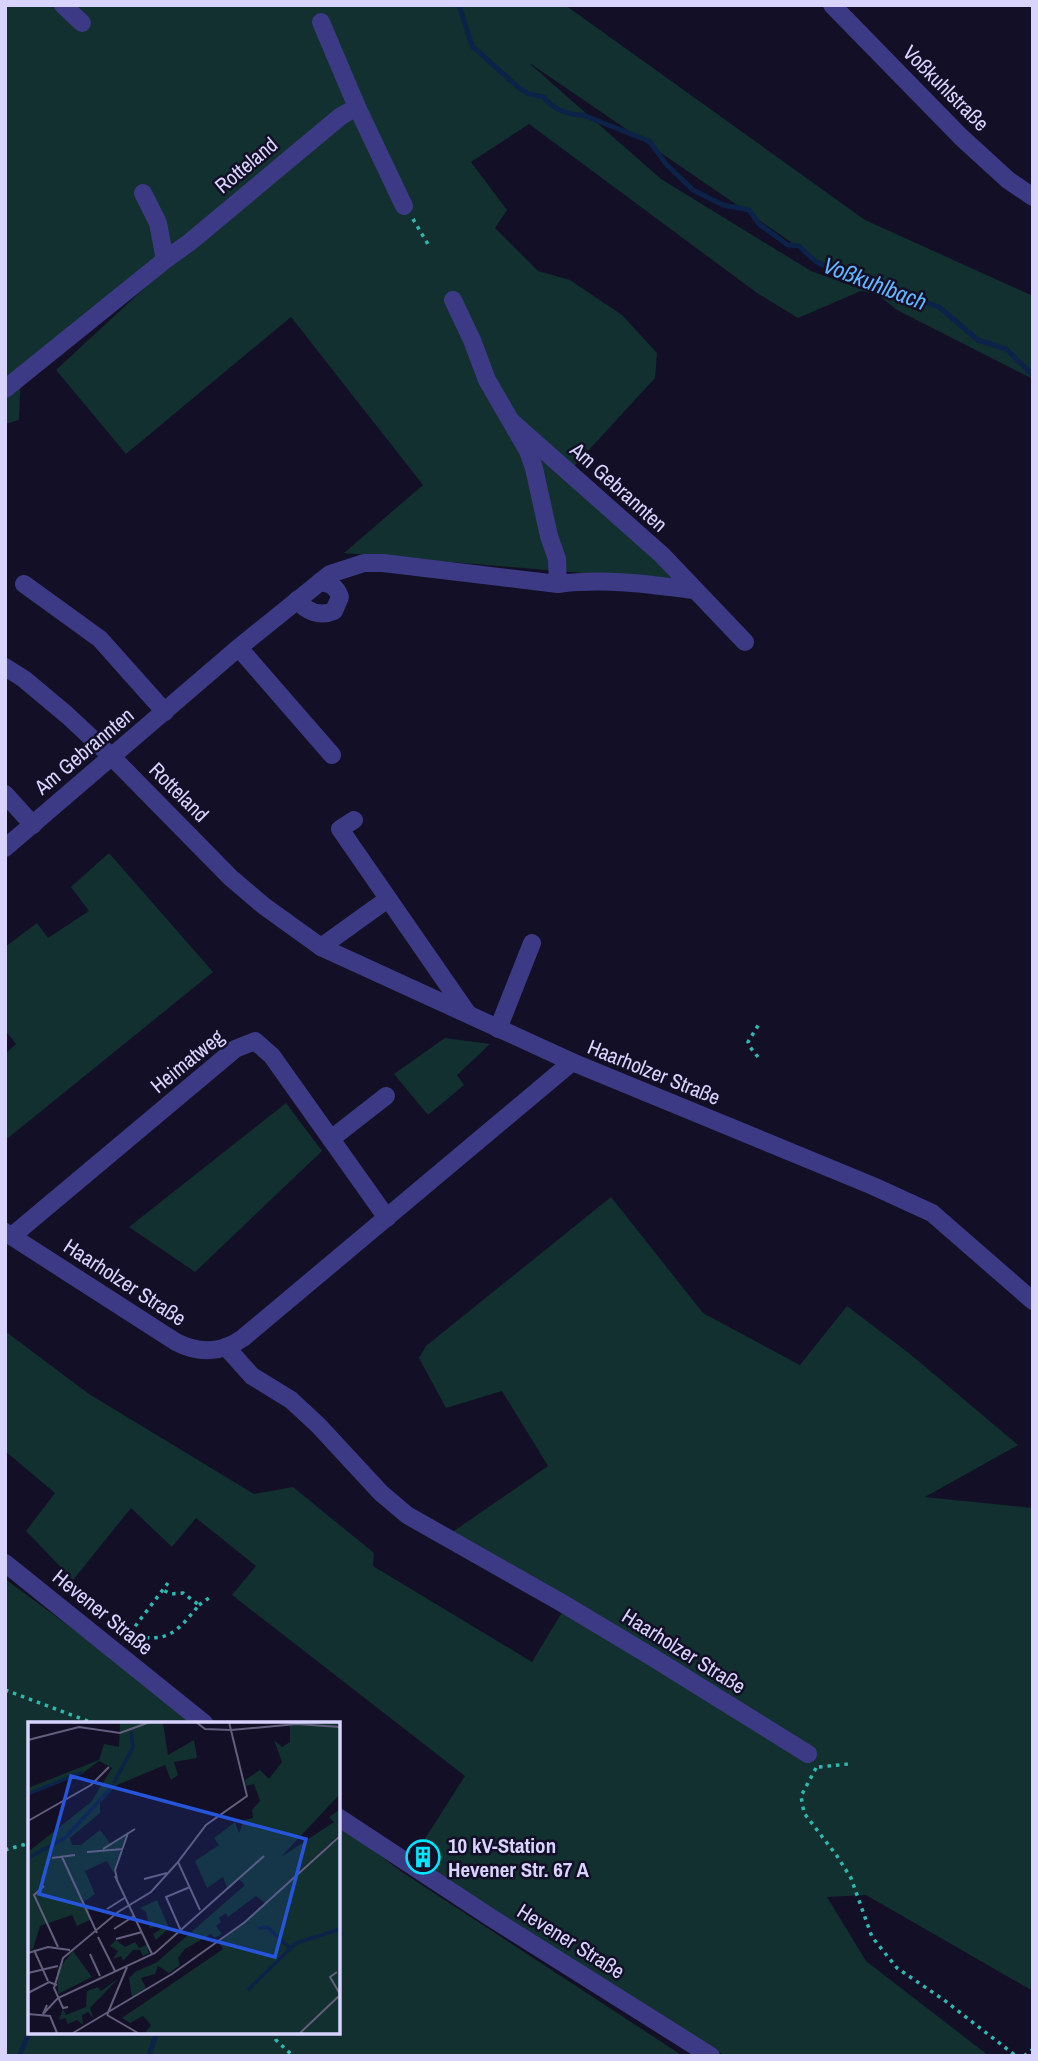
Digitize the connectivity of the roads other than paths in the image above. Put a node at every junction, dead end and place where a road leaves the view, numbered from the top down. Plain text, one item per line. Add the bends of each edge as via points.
1 (63, 5) edge
2 (832, 5) edge
3 (321, 22) dead end
4 (82, 23) dead end
5 (357, 107) junction
6 (143, 193) dead end
7 (1033, 197) edge
8 (404, 206) road end
9 (165, 260) junction
10 (453, 300) dead end
11 (5, 389) edge
12 (512, 422) junction
13 (320, 582) junction
14 (24, 584) dead end
15 (558, 584) junction
16 (693, 590) junction
17 (297, 600) junction
18 (745, 642) dead end
19 (239, 648) junction
20 (5, 667) edge
21 (165, 712) junction
22 (332, 755) dead end
23 (112, 757) junction
24 (5, 794) edge
25 (354, 820) dead end
26 (33, 825) junction
27 (5, 848) edge
28 (385, 901) dead end
29 (532, 943) dead end
30 (321, 947) junction
31 (469, 1016) junction
32 (498, 1029) junction
33 (572, 1062) junction
34 (386, 1096) dead end
35 (331, 1139) junction
36 (387, 1218) junction
37 (9, 1234) edge
38 (1033, 1301) edge
39 (226, 1347) junction
40 (5, 1563) edge
41 (203, 1722) edge
42 (812, 1761) road end
43 (340, 1818) edge
44 (711, 2056) edge

1 - 4 street
2 - 7 street, Voßkuhlstraße via 961,137
3 - 5 street
5 - 8 street
5 - 9 street, Rotteland
6 - 9 street via 158,223
9 - 11 street, Rotteland
10 - 12 street, Am Gebrannten via 487,380
12 - 15 street, Am Gebrannten via 534,468 558,559
12 - 16 street, Am Gebrannten via 662,555
13 - 15 street, Am Gebrannten via 363,563 383,563
13 - 17 street, Am Gebrannten
13 - 17 street via 337,590 340,597 334,611 320,615
14 - 21 street, Am Gebrannten via 100,639
15 - 16 street, Am Gebrannten via 652,584
16 - 18 street, Am Gebrannten
17 - 19 street, Am Gebrannten
19 - 21 street, Am Gebrannten
19 - 22 street
20 - 23 street, Rotteland
21 - 23 street, Am Gebrannten
23 - 26 street, Am Gebrannten
23 - 30 street, Rotteland via 231,878
24 - 26 street, Am Gebrannten
25 - 31 street via 340,829
26 - 27 street, Am Gebrannten
28 - 30 street
29 - 32 street
30 - 31 street, Rotteland
31 - 32 street, Rotteland
32 - 33 street, Rotteland
33 - 36 street, Haarholzer Straße
33 - 38 street, Haarholzer Straße via 933,1213
34 - 35 street
35 - 36 street, Heimatweg
35 - 37 street, Heimatweg via 272,1056 255,1041 235,1049
36 - 39 street, Haarholzer Straße via 243,1338
37 - 39 street, Haarholzer Straße via 176,1342 200,1351
39 - 42 street, Haarholzer Straße via 251,1376 291,1400 318,1425 407,1515 652,1657
40 - 41 street, Hevener Straße
43 - 44 street, Hevener Straße

